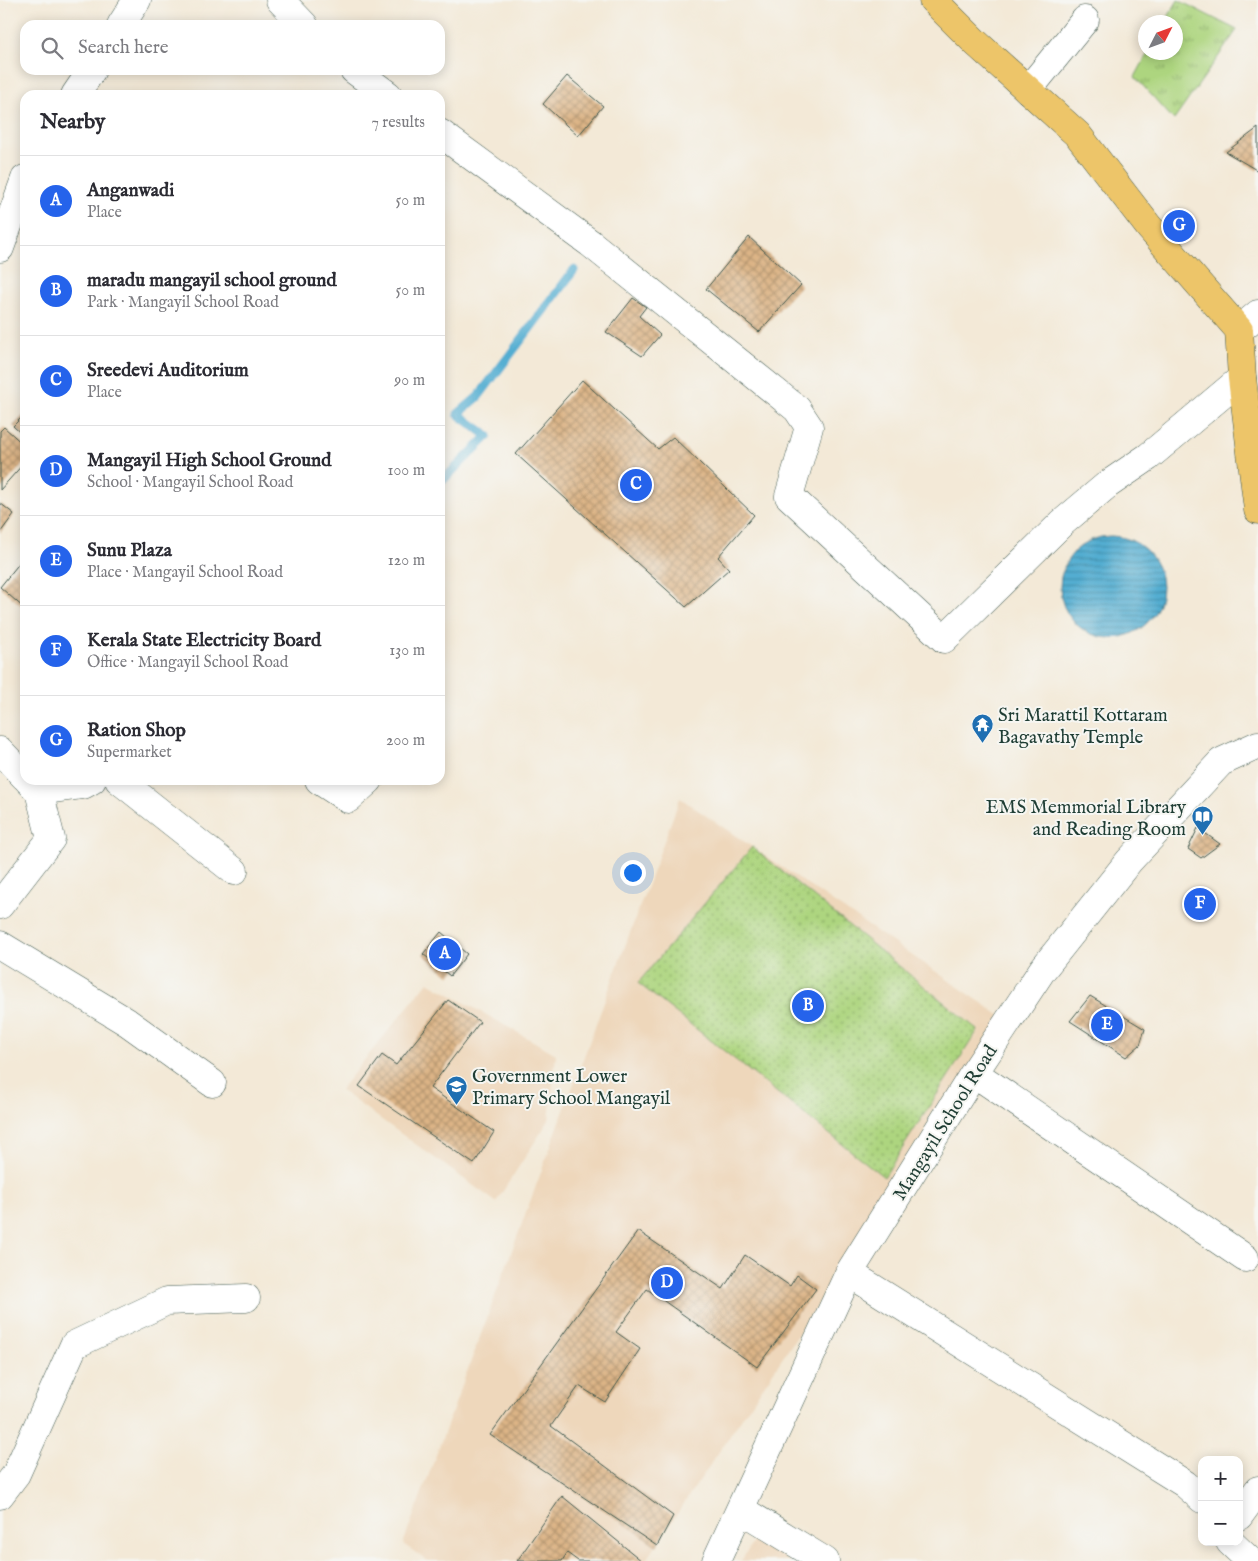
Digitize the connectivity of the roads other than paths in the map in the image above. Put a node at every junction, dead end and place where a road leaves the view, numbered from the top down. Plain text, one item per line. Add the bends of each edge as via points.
1 (137, 0) edge
2 (280, 0) edge
3 (939, 2) edge
4 (123, 20) edge
5 (299, 20) edge
6 (1085, 20) dead end
7 (89, 75) edge
8 (361, 75) edge
9 (79, 90) edge
10 (381, 90) edge
11 (1028, 90) junction
12 (445, 137) edge
13 (20, 193) edge
14 (0, 248) edge
15 (1249, 322) edge
16 (1242, 378) junction
17 (1252, 416) edge
18 (1258, 510) edge
19 (1258, 745) edge
20 (0, 751) edge
21 (20, 772) edge
22 (32, 785) edge
23 (66, 785) edge
24 (84, 785) edge
25 (124, 785) edge
26 (327, 785) edge
27 (363, 785) edge
28 (234, 871) dead end
29 (0, 905) edge
30 (0, 945) edge
31 (974, 1074) junction
32 (212, 1083) dead end
33 (1246, 1258) dead end
34 (850, 1273) junction
35 (246, 1298) dead end
36 (1258, 1490) edge
37 (0, 1495) edge
38 (1198, 1496) edge
39 (740, 1509) junction
40 (1243, 1511) edge
41 (1234, 1546) edge
42 (716, 1561) edge
43 (825, 1561) edge
44 (1250, 1561) edge

1 - 4 street
2 - 5 street
3 - 11 highway
6 - 11 street
7 - 9 street
8 - 10 street
11 - 15 highway via 1078,135 1149,227
12 - 16 street via 590,242 797,409 809,427 789,496 944,639 1062,522 1148,457
13 - 14 street
15 - 16 highway
16 - 17 highway
17 - 18 highway
19 - 31 street, Mangayil School Road via 1222,762 1128,861 1043,969
20 - 21 street
22 - 29 street via 52,839
23 - 24 street
25 - 28 street
26 - 27 street via 348,799
30 - 32 street via 127,1022
31 - 33 street
31 - 34 street, Mangayil School Road
34 - 38 street via 1185,1484
34 - 39 street, Mangayil School Road
35 - 37 street via 167,1301 74,1345 16,1474
36 - 40 street
39 - 42 street, Mangayil School Road
39 - 43 street
41 - 44 street

